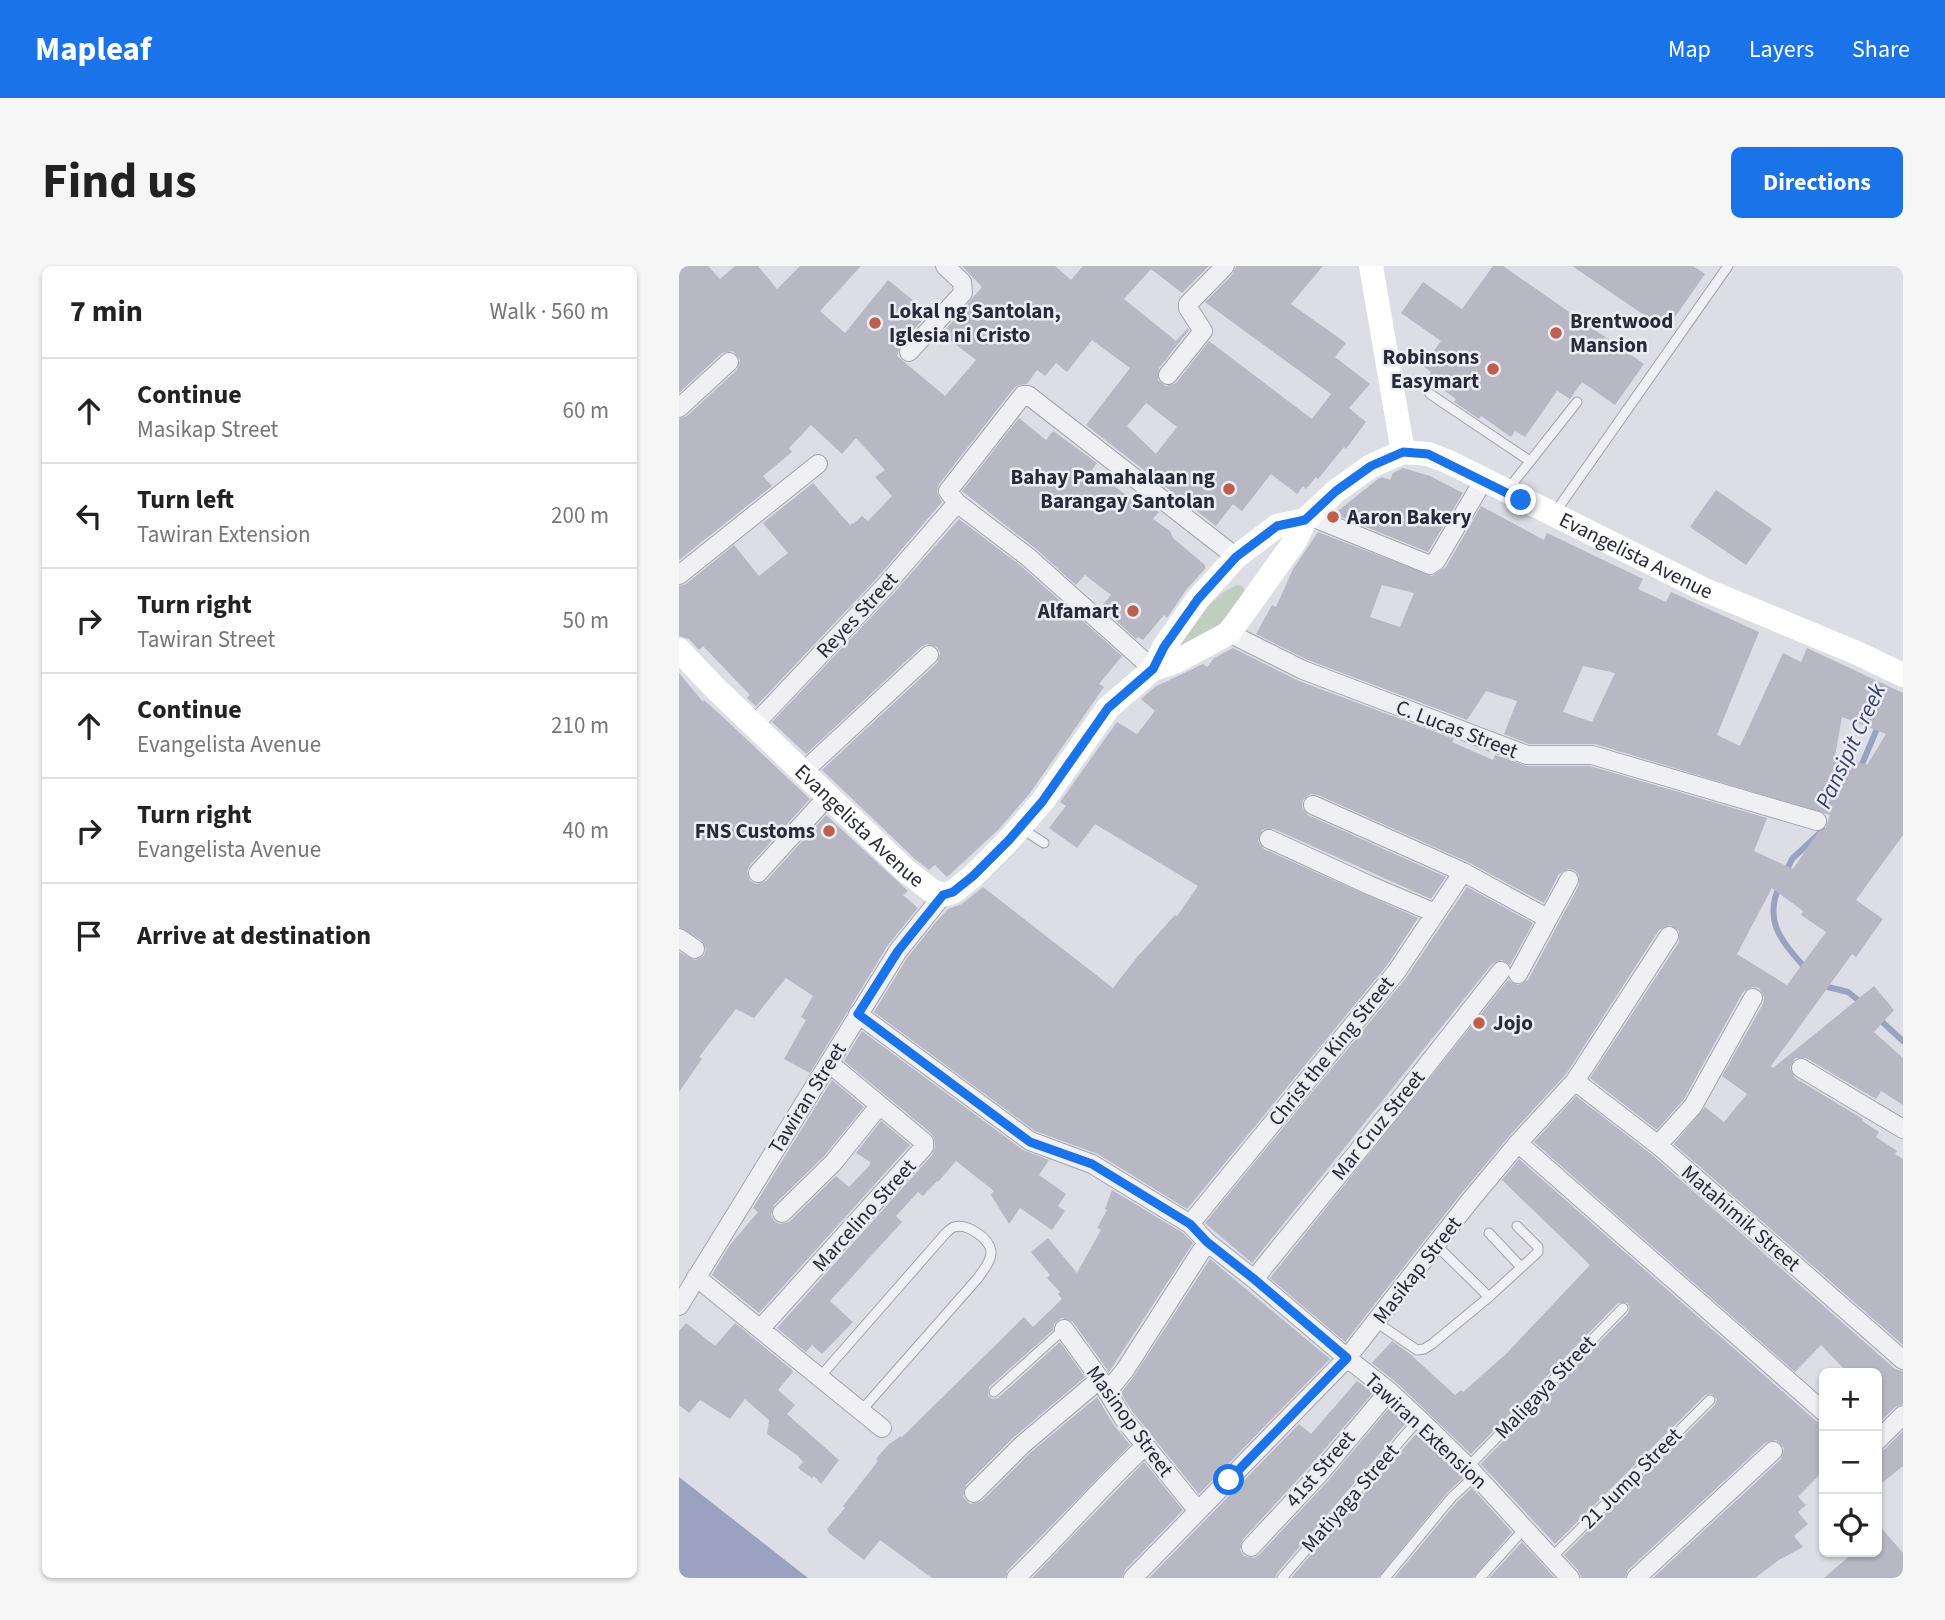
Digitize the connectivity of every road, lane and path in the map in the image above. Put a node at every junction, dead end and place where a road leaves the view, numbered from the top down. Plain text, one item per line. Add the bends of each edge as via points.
1 (945, 266) edge
2 (1225, 266) edge
3 (1371, 266) edge
4 (1728, 266) edge
5 (909, 352) dead end
6 (729, 362) dead end
7 (1168, 375) dead end
8 (1430, 394) dead end
9 (1577, 402) dead end
10 (679, 408) edge
11 (1403, 452) junction
12 (1530, 461) junction
13 (818, 464) dead end
14 (1483, 481) junction
15 (1506, 493) junction
16 (957, 503) junction
17 (1552, 516) junction
18 (1296, 526) junction
19 (1236, 557) junction
20 (679, 575) edge
21 (1229, 633) junction
22 (679, 650) edge
23 (929, 655) dead end
24 (1153, 669) junction
25 (1896, 671) edge
26 (754, 725) junction
27 (803, 772) junction
28 (828, 796) junction
29 (1313, 805) dead end
30 (1817, 821) dead end
31 (1020, 828) junction
32 (1269, 839) dead end
33 (1044, 843) dead end
34 (1463, 872) junction
35 (758, 873) dead end
36 (1569, 880) dead end
37 (943, 895) junction
38 (1435, 913) junction
39 (1547, 918) junction
40 (1669, 936) dead end
41 (679, 938) edge
42 (695, 949) dead end
43 (1753, 998) dead end
44 (858, 1014) junction
45 (829, 1063) junction
46 (1801, 1068) dead end
47 (1575, 1081) junction
48 (879, 1106) junction
49 (1903, 1129) edge
50 (1518, 1143) junction
51 (1658, 1145) junction
52 (782, 1213) dead end
53 (1190, 1224) junction
54 (1517, 1226) dead end
55 (1489, 1233) dead end
56 (1207, 1242) junction
57 (1436, 1245) junction
58 (1521, 1267) junction
59 (696, 1277) junction
60 (1254, 1279) junction
61 (1489, 1297) junction
62 (679, 1306) edge
63 (1623, 1308) dead end
64 (1376, 1322) junction
65 (761, 1328) junction
66 (1064, 1329) joint
67 (1347, 1358) junction
68 (1903, 1360) edge
69 (819, 1378) junction
70 (1103, 1386) junction
71 (1389, 1391) junction
72 (994, 1392) dead end
73 (1710, 1400) dead end
74 (1819, 1408) edge
75 (861, 1411) junction
76 (1903, 1415) edge
77 (1419, 1419) junction
78 (882, 1428) dead end
79 (1882, 1436) edge
80 (1145, 1446) junction
81 (1773, 1451) dead end
82 (1472, 1471) junction
83 (974, 1493) dead end
84 (1198, 1511) junction
85 (1525, 1528) junction
86 (1251, 1547) dead end
87 (1552, 1556) junction
88 (1016, 1578) edge
89 (1133, 1578) edge
90 (1282, 1578) edge
91 (1385, 1578) edge
92 (1480, 1578) edge
93 (1570, 1578) edge
94 (1636, 1578) edge

1 - 5 street via 962,282 963,293
2 - 7 street via 1188,304 1203,331
3 - 11 street
4 - 17 lane
6 - 10 street
8 - 12 lane
9 - 12 lane
11 - 14 street, Evangelista Avenue via 1428,454
11 - 18 street, Evangelista Avenue via 1371,466
12 - 15 lane
13 - 20 street
14 - 15 street, Evangelista Avenue
14 - 18 street via 1430,565
15 - 17 street, Evangelista Avenue
16 - 19 street via 948,491 1023,395 1028,395
16 - 24 street via 1028,557
16 - 26 street, Reyes Street
17 - 25 street, Evangelista Avenue via 1703,589
18 - 19 street, Evangelista Avenue
18 - 21 street, Evangelista Avenue
19 - 24 street, Evangelista Avenue via 1198,599
21 - 24 street, Evangelista Avenue
21 - 30 street, C. Lucas Street via 1303,670 1527,755 1592,755
22 - 26 street, Evangelista Avenue
23 - 27 street
24 - 31 street, Evangelista Avenue via 1108,708
26 - 27 street, Evangelista Avenue
27 - 28 street, Evangelista Avenue
28 - 35 street
28 - 37 street, Evangelista Avenue via 905,870
29 - 34 street
31 - 33 lane
31 - 37 street, Evangelista Avenue via 973,876
32 - 38 street
34 - 38 street, Christ the King Street
34 - 39 street
36 - 39 street, Mar Cruz Street
37 - 44 street, Tawiran Street via 898,951
38 - 53 street, Christ the King Street via 1397,971
39 - 60 street, Mar Cruz Street via 1510,973
40 - 47 street, Masikap Street
41 - 42 street
43 - 51 street via 1693,1106
44 - 45 street, Tawiran Street
44 - 53 street, Tawiran Extension via 1030,1142 1092,1164
45 - 48 street, Marcelino Street
45 - 59 street, Tawiran Street
46 - 49 street
47 - 50 street, Masikap Street
47 - 51 street, Matahimik Street
48 - 52 street via 833,1163
48 - 65 street, Marcelino Street via 924,1142 924,1147
50 - 57 street, Masikap Street
50 - 74 street
51 - 68 street, Matahimik Street
53 - 56 street, Tawiran Extension
54 - 58 lane via 1538,1247
55 - 58 lane
56 - 60 street, Tawiran Extension
56 - 70 street via 1125,1370
57 - 61 lane
57 - 64 street, Masikap Street
58 - 61 lane
59 - 62 street, Tawiran Street
59 - 65 street
60 - 67 street, Tawiran Extension
61 - 64 lane via 1424,1349 1417,1350
63 - 82 lane, Maligaya Street
64 - 67 street, Masikap Street
65 - 69 street
66 - 70 street, Masinop Street
66 - 72 lane
67 - 71 street, Tawiran Extension
67 - 84 street, Masikap Street
69 - 75 street
69 - 75 lane via 945,1234 954,1227 975,1231 991,1251 988,1263
70 - 80 street, Masinop Street
70 - 83 street via 1023,1445
71 - 77 street, Tawiran Extension
71 - 86 street, 41st Street
73 - 87 lane, 21 Jump Street
75 - 78 street
76 - 79 street
77 - 82 street, Tawiran Extension
77 - 90 lane, Matiyaga Street
80 - 84 street, Masinop Street
80 - 88 street
81 - 94 street
82 - 85 street, Tawiran Extension
82 - 91 lane, Maligaya Street
84 - 89 street, Masikap Street
85 - 87 street, Tawiran Extension
85 - 92 lane
87 - 93 street, Tawiran Extension

